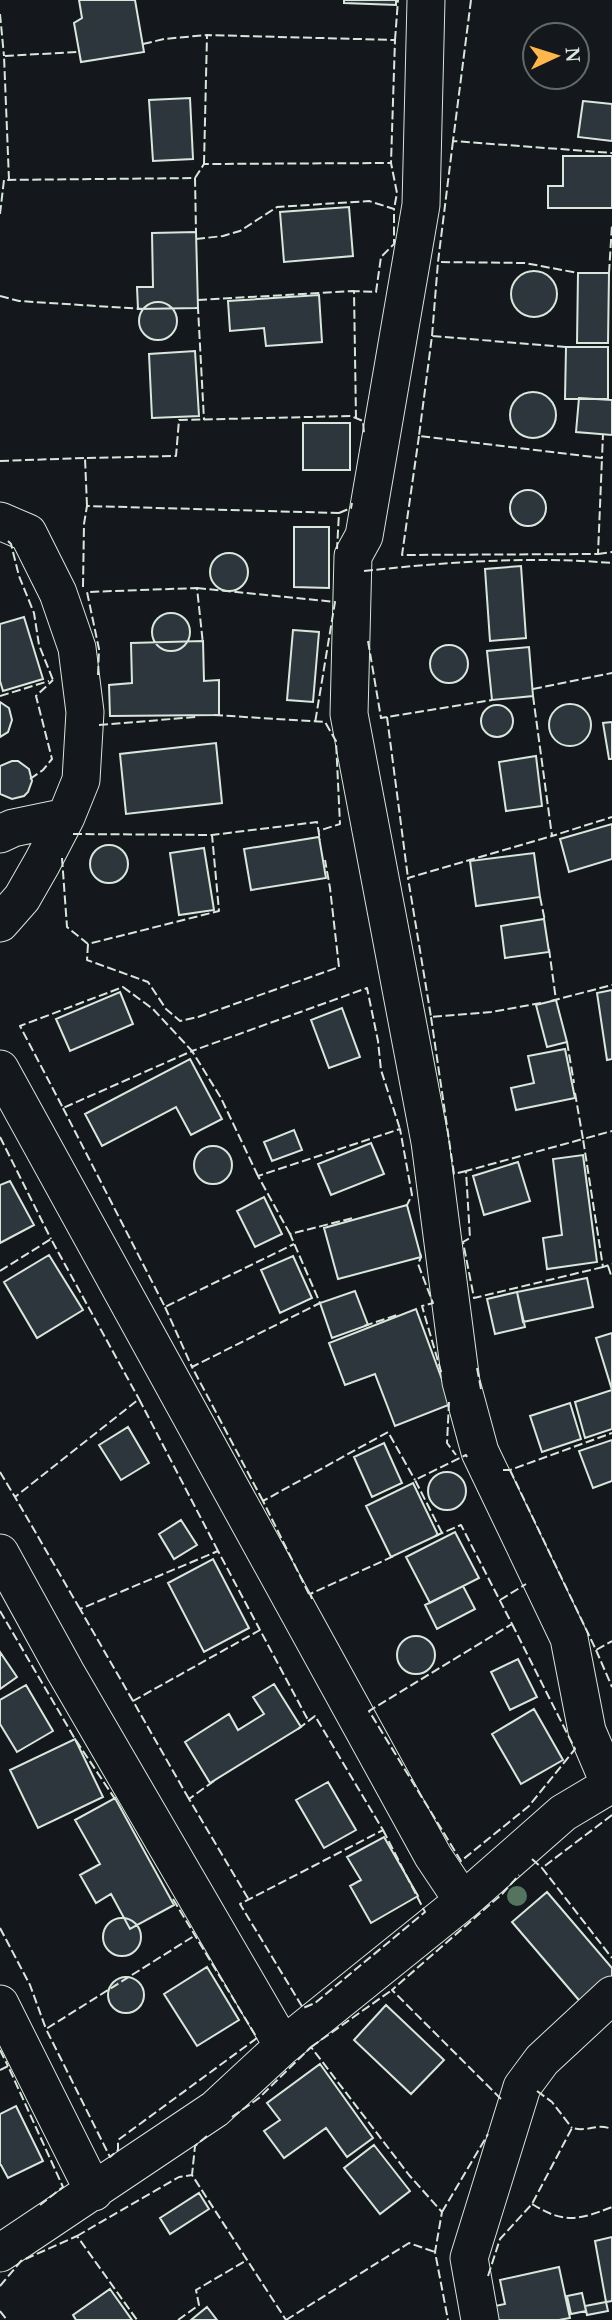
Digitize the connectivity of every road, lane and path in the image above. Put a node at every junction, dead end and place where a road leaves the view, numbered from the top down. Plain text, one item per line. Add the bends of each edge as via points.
1 (426, 0) edge
2 (0, 522) edge
3 (66, 817) junction
4 (0, 834) edge
5 (0, 923) edge
6 (0, 1069) edge
7 (0, 1553) edge
8 (611, 1784) edge
9 (463, 1901) junction
10 (612, 1995) edge
11 (0, 2004) edge
12 (283, 2046) junction
13 (94, 2192) junction
14 (0, 2253) edge
15 (480, 2320) edge

1 - 8 street via 421,205 365,536 353,556 349,714 430,1142 461,1382 480,1452 569,1638 587,1731
2 - 3 street via 28,533 58,593 77,648 85,712 81,780
3 - 4 street
3 - 5 street via 22,898
6 - 9 street via 433,1856
7 - 12 street
8 - 9 street via 563,1813
9 - 12 street
10 - 15 street via 542,2060 522,2087 469,2258
11 - 13 street
12 - 13 street via 215,2109
13 - 14 street

